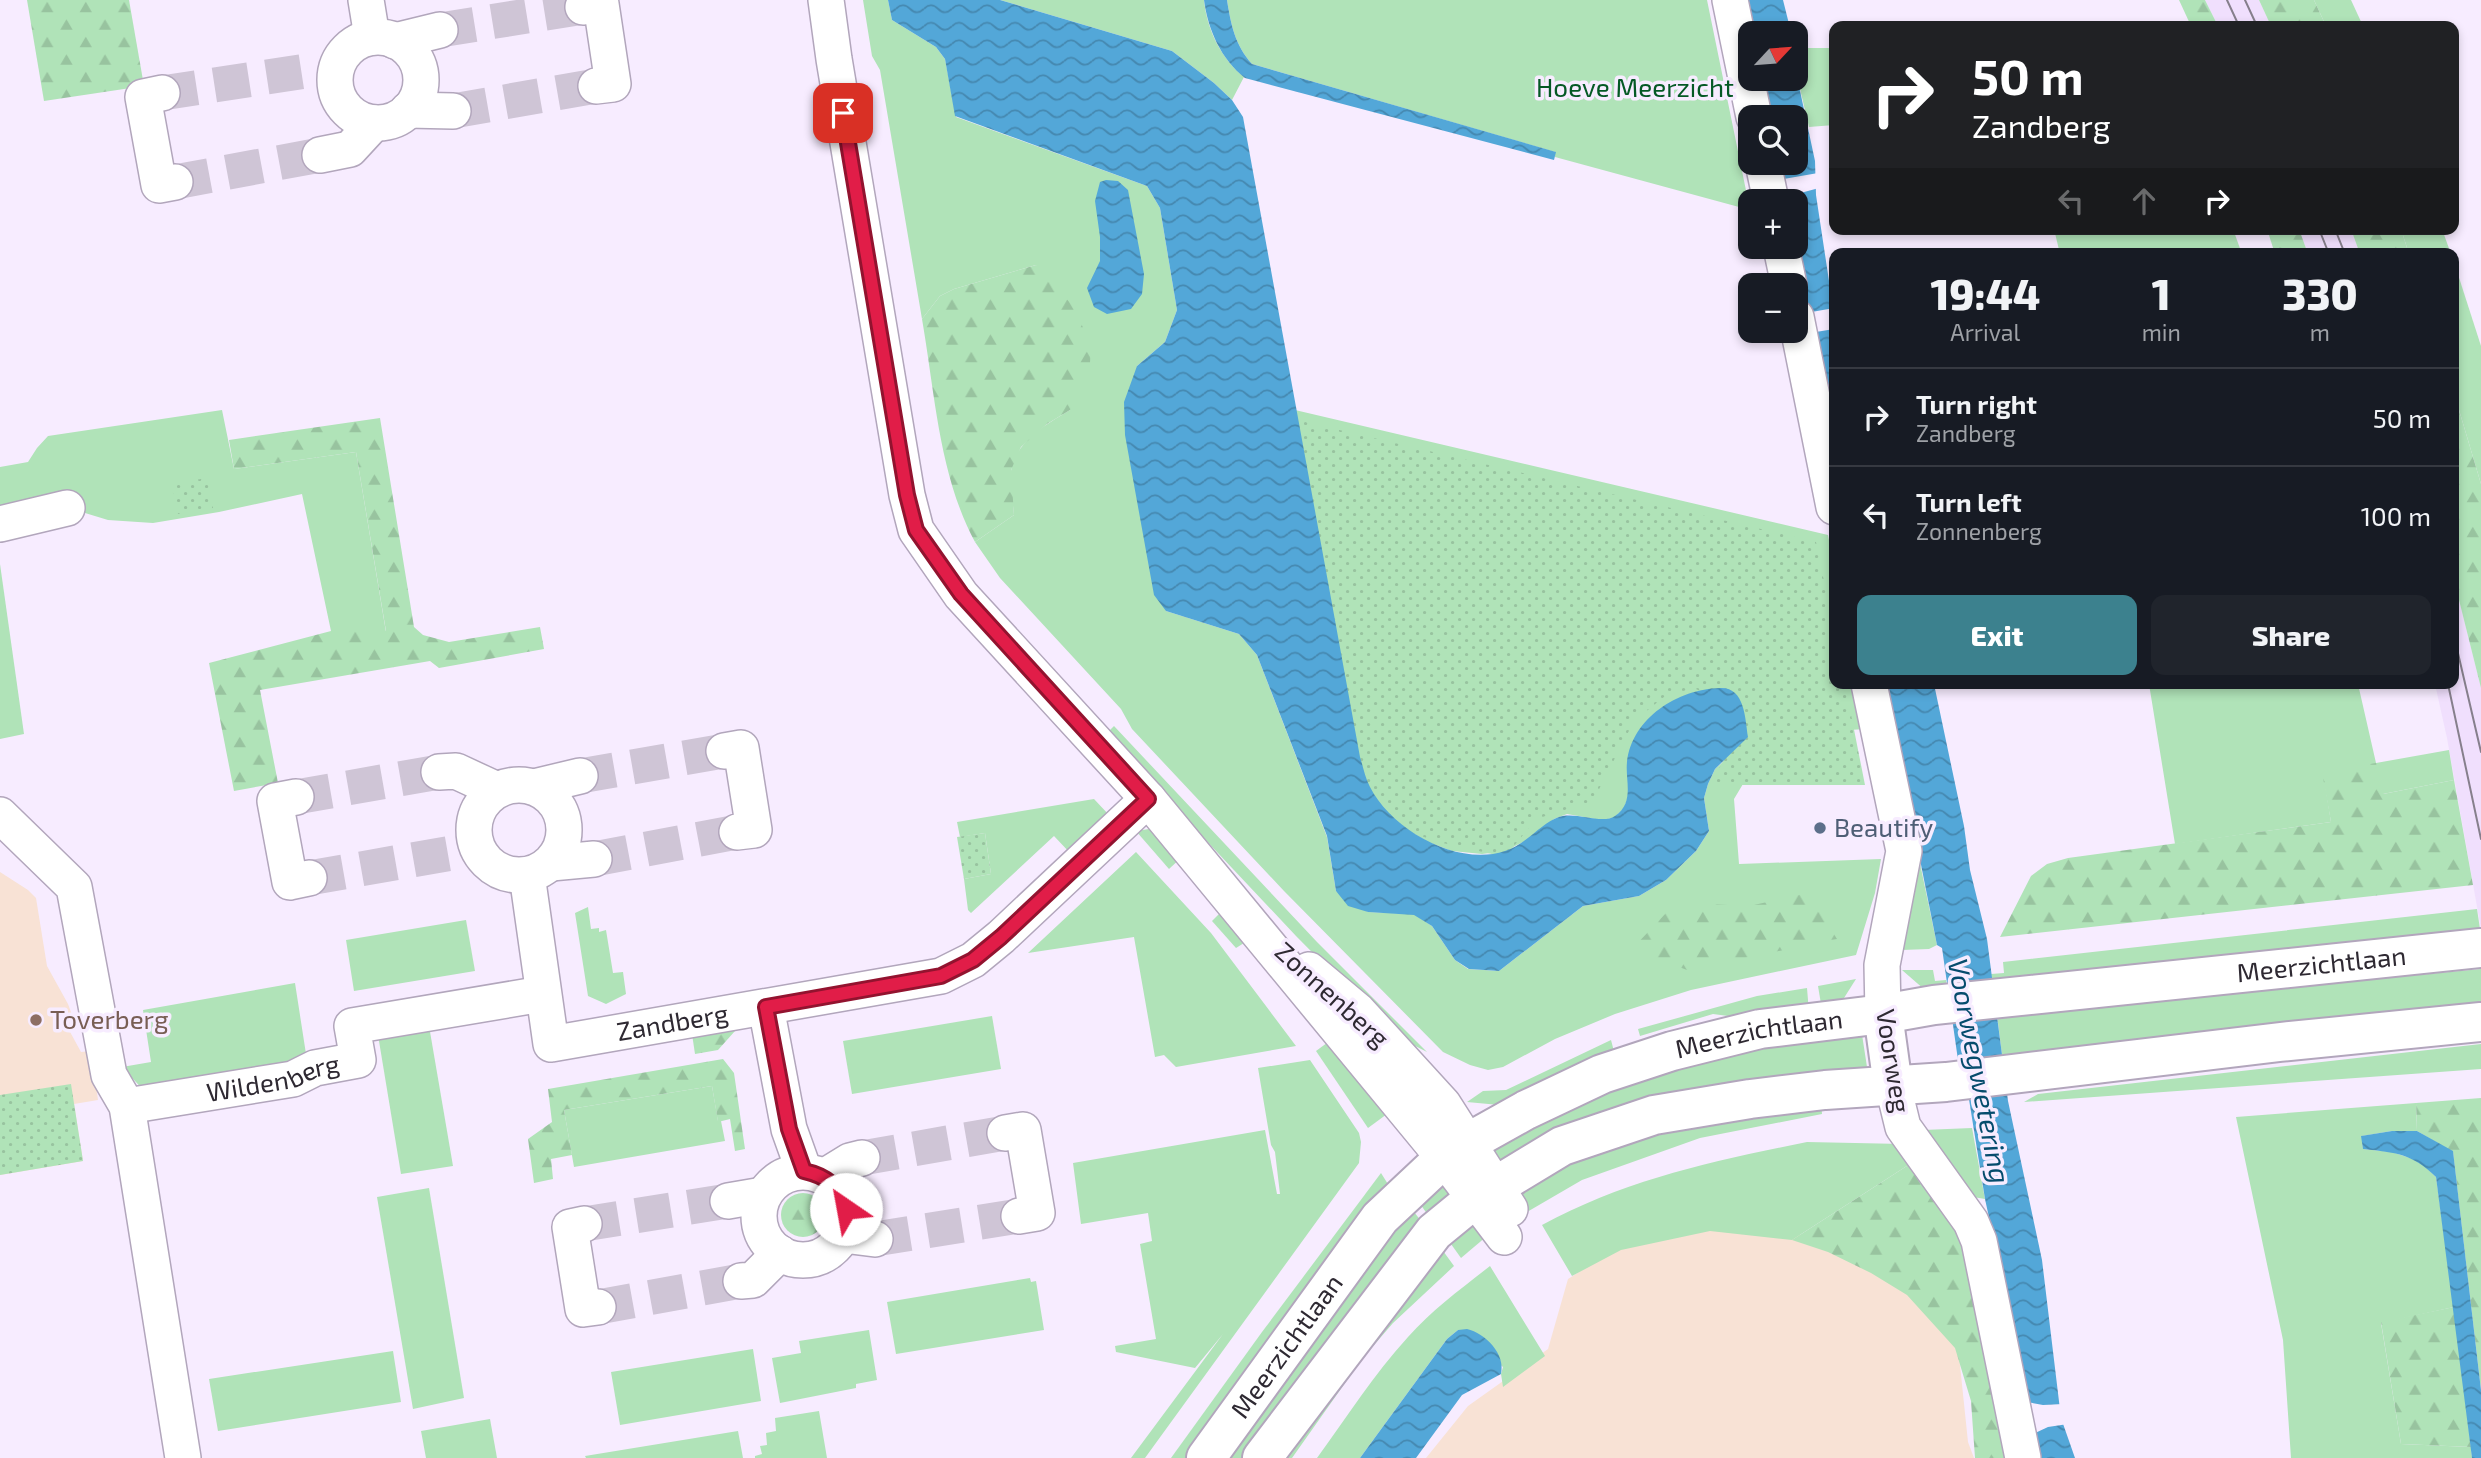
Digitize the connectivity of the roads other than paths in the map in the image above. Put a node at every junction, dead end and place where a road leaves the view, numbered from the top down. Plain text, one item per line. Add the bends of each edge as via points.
1 (366, 0) edge
2 (826, 0) edge
3 (1730, 0) edge
4 (583, 7) dead end
5 (440, 30) tunnel mouth
6 (383, 39) junction
7 (339, 61) junction
8 (306, 71) tunnel mouth
9 (596, 86) tunnel mouth
10 (162, 93) tunnel mouth
11 (1752, 105) edge
12 (408, 110) junction
13 (453, 111) tunnel mouth
14 (374, 123) junction
15 (320, 155) tunnel mouth
16 (175, 182) dead end
17 (1801, 343) edge
18 (1829, 482) edge
19 (67, 508) dead end
20 (0, 524) edge
21 (1869, 689) edge
22 (724, 751) dead end
23 (439, 772) tunnel mouth
24 (580, 776) tunnel mouth
25 (534, 787) junction
26 (497, 790) junction
27 (296, 797) tunnel mouth
28 (1148, 799) junction
29 (0, 815) edge
30 (737, 832) tunnel mouth
31 (594, 859) tunnel mouth
32 (539, 869) junction
33 (309, 878) tunnel mouth
34 (2481, 948) edge
35 (542, 994) junction
36 (766, 1007) junction
37 (1883, 1014) junction
38 (2481, 1022) edge
39 (1893, 1086) junction
40 (127, 1106) junction
41 (1005, 1133) tunnel mouth
42 (1456, 1150) junction
43 (862, 1158) tunnel mouth
44 (814, 1174) junction
45 (1485, 1192) junction
46 (763, 1195) junction
47 (728, 1201) tunnel mouth
48 (1019, 1216) tunnel mouth
49 (584, 1224) dead end
50 (1511, 1231) dead end
51 (780, 1254) junction
52 (741, 1281) tunnel mouth
53 (598, 1307) dead end
54 (183, 1458) edge
55 (1206, 1458) edge
56 (1262, 1458) edge
57 (2023, 1458) edge

1 - 6 street
2 - 28 street, Zonnenberg via 916,530 961,594
3 - 11 street
4 - 9 street via 601,4 614,84
5 - 6 street
6 - 7 street via 359,41
6 - 12 street via 406,48 420,72 416,99
7 - 8 street
7 - 14 street via 335,88 340,101 361,120
10 - 16 street via 143,97 159,185
12 - 13 street
12 - 14 street via 398,118
14 - 15 street via 350,149
17 - 18 street
19 - 20 street
21 - 37 street, Voorweg via 1904,851 1882,965
22 - 30 street via 741,748 754,830
23 - 26 street via 457,771
24 - 25 street
25 - 26 street
25 - 32 street, Zandberg via 548,794 564,820 560,851
26 - 32 street via 478,810 474,836 465,851 512,875
27 - 33 street via 275,801 290,882
28 - 36 street, Zandberg via 973,960 941,976
28 - 42 street, Zonnenberg via 1247,919 1429,1114
29 - 40 street via 74,887 109,1075
31 - 32 street
32 - 35 street, Zandberg
34 - 37 street, Meerzichtlaan
35 - 36 street, Zandberg via 551,1044
35 - 40 street, Wildenberg via 352,1026 358,1060 315,1068 293,1079
36 - 44 street via 789,1129
37 - 39 street, Voorweg
37 - 42 street, Meerzichtlaan via 1760,1029 1672,1051 1602,1074
38 - 39 street, Meerzichtlaan
39 - 45 street, Meerzichtlaan via 1825,1090 1654,1115 1562,1146
39 - 57 street, Voorweg via 1903,1127 1971,1222 1979,1241
40 - 54 street
41 - 48 street via 1023,1130 1037,1213
42 - 45 street, Zonnenberg
42 - 55 street, Meerzichtlaan via 1380,1218
43 - 44 street
44 - 46 street via 780,1177
44 - 51 street via 842,1196 846,1222 859,1237 808,1260
45 - 50 street, Zonnenberg
45 - 56 street, Meerzichtlaan via 1434,1232
46 - 47 street
46 - 51 street via 758,1221 769,1245
49 - 53 street via 570,1227 583,1309
51 - 52 street via 753,1280

